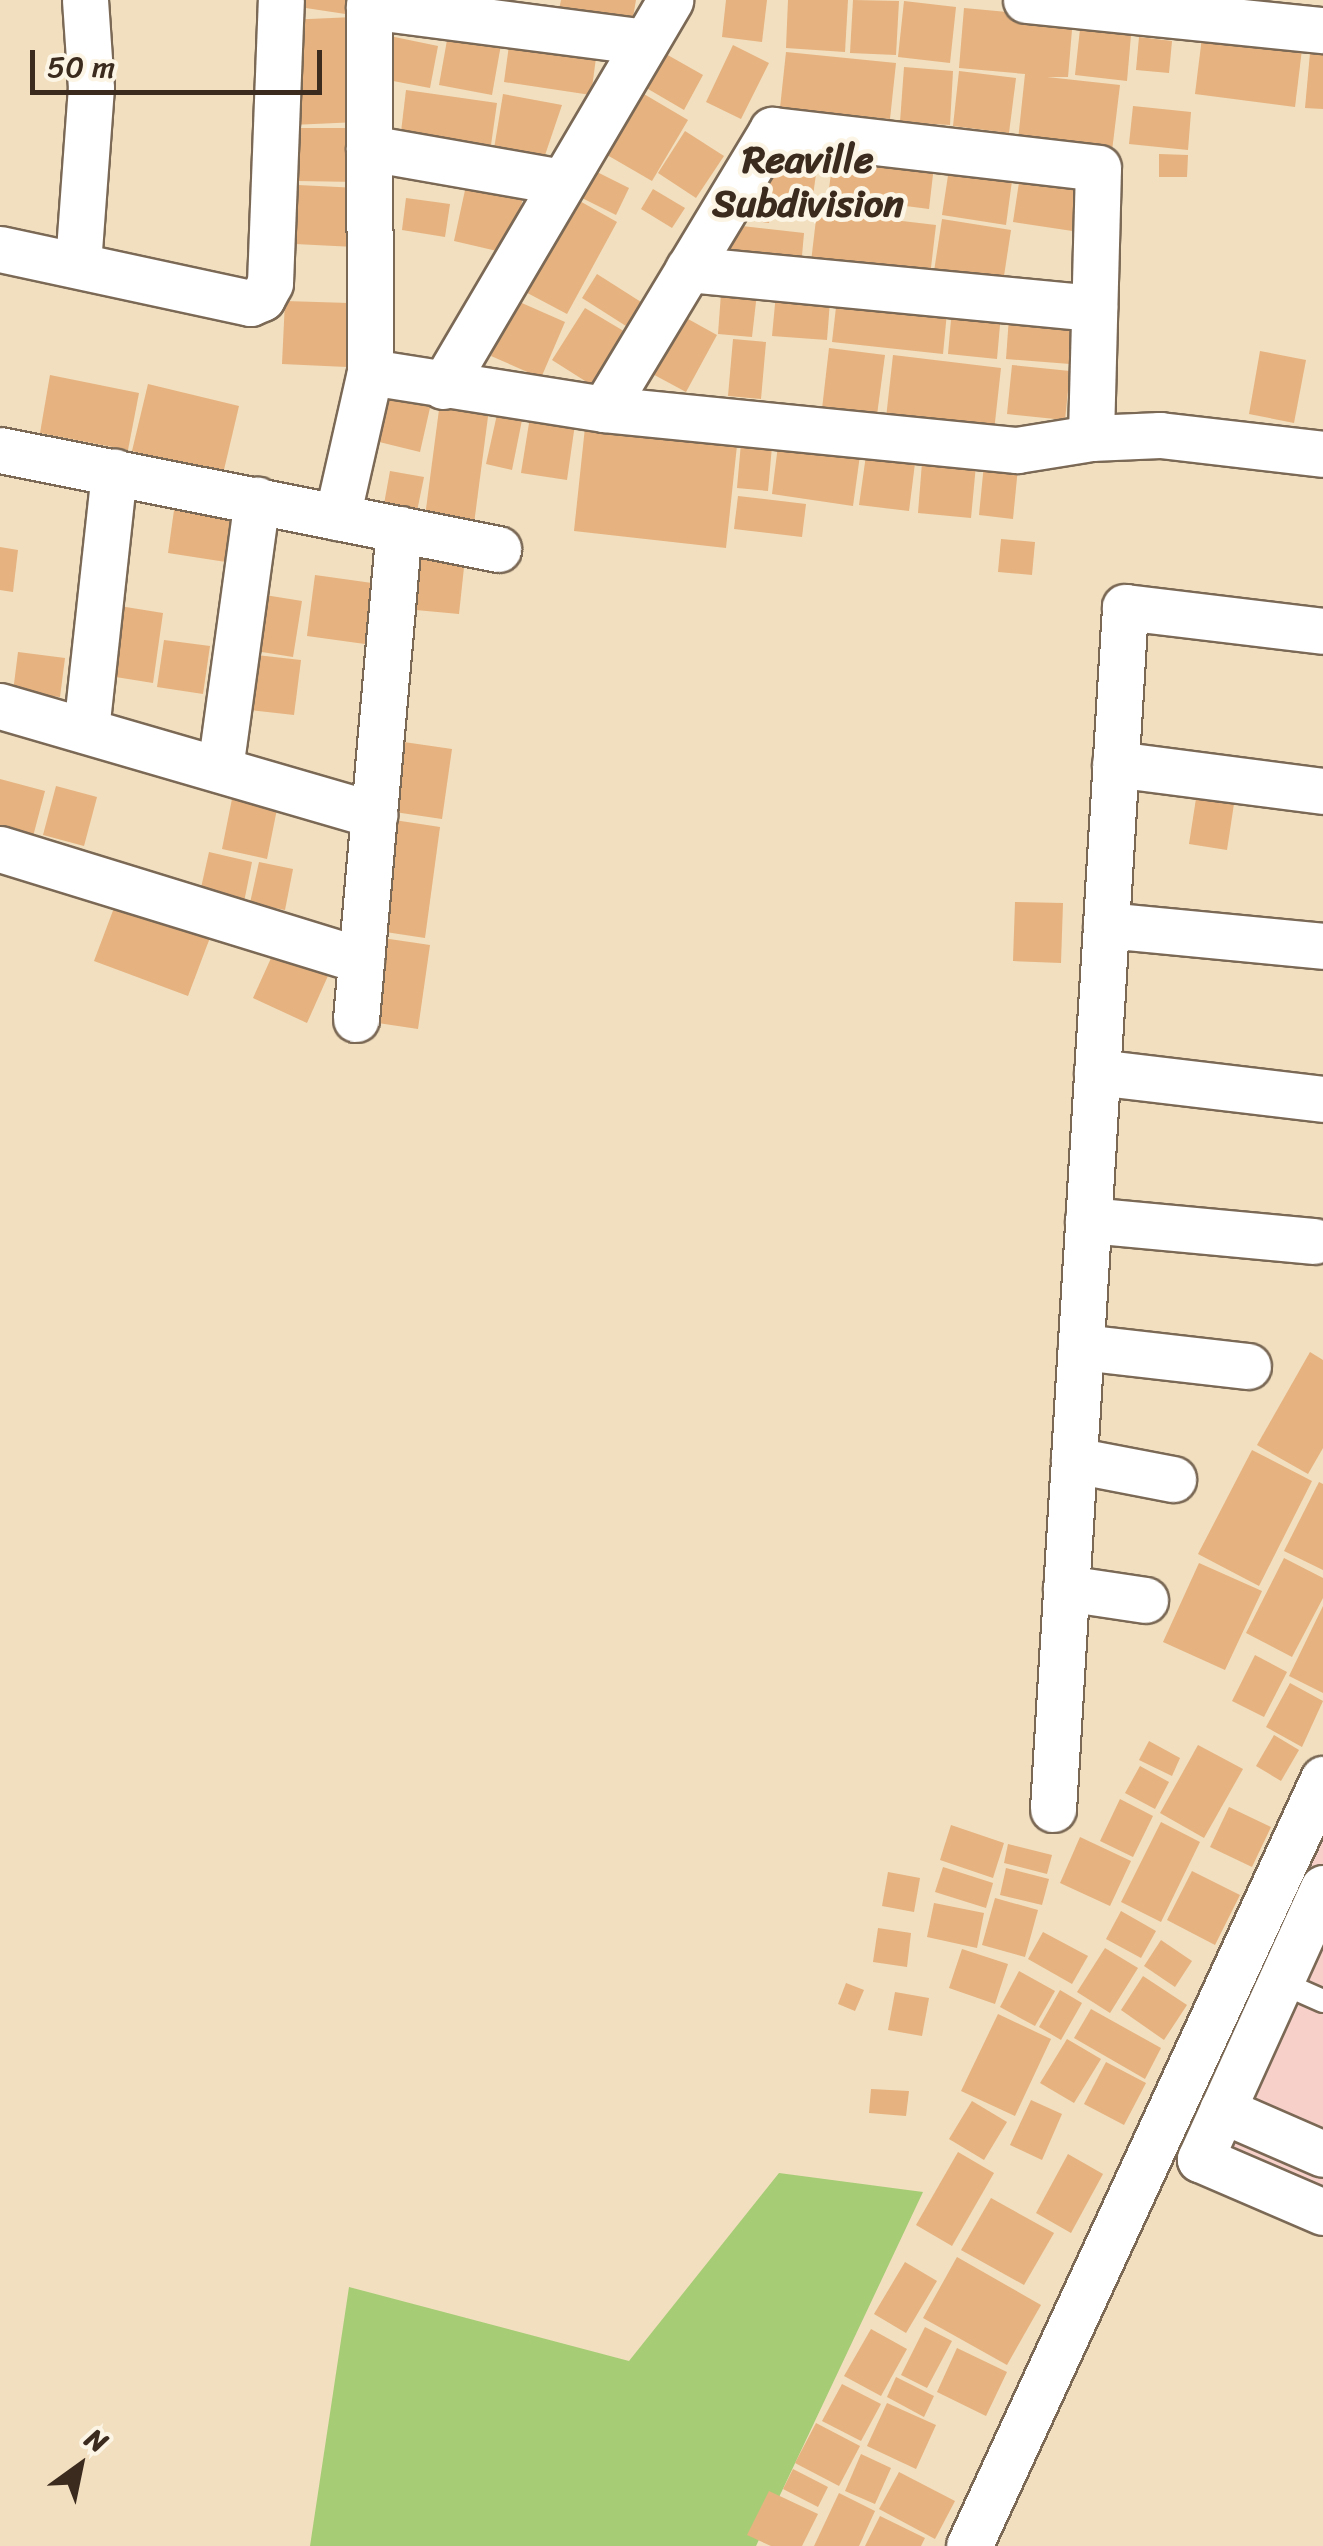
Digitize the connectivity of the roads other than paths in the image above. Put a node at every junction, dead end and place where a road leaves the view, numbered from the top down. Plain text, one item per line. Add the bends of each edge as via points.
1 (85, 0) edge
2 (282, 0) edge
3 (670, 0) edge
4 (1026, 0) edge
5 (1089, 3) edge
6 (1224, 10) edge
7 (1323, 30) edge
8 (645, 42) junction
9 (369, 148) junction
10 (562, 182) junction
11 (0, 248) edge
12 (78, 264) junction
13 (688, 269) junction
14 (1094, 308) junction
15 (370, 372) junction
16 (443, 386) junction
17 (604, 409) junction
18 (1091, 438) junction
19 (0, 450) edge
20 (1323, 454) edge
21 (114, 472) junction
22 (256, 500) junction
23 (337, 516) junction
24 (399, 529) junction
25 (498, 548) dead end
26 (1323, 631) edge
27 (0, 706) edge
28 (86, 730) junction
29 (1115, 764) junction
30 (220, 770) junction
31 (1323, 791) edge
32 (374, 816) junction
33 (0, 849) edge
34 (1106, 925) junction
35 (1323, 946) edge
36 (362, 960) junction
37 (356, 1020) dead end
38 (1097, 1072) junction
39 (1323, 1098) edge
40 (1088, 1220) junction
41 (1314, 1241) dead end
42 (1081, 1347) junction
43 (1248, 1366) dead end
44 (1074, 1460) junction
45 (1173, 1479) dead end
46 (1066, 1588) junction
47 (1145, 1600) dead end
48 (1323, 1779) edge
49 (1053, 1809) dead end
50 (1323, 1888) edge
51 (1280, 1982) junction
52 (1323, 2001) edge
53 (1222, 2110) junction
54 (1323, 2154) edge
55 (1323, 2212) edge
56 (969, 2546) edge

1 - 12 street via 91,88
2 - 12 street via 270,283 262,298 250,303
3 - 8 street
4 - 5 street
5 - 6 street
6 - 7 street
8 - 9 street via 369,6
8 - 10 street
9 - 10 street
9 - 15 street
10 - 16 street
11 - 12 street
13 - 14 street
13 - 14 street via 772,130 1098,168
13 - 17 street
14 - 18 street
15 - 16 street
15 - 23 street
16 - 17 street
17 - 18 street via 1017,450
18 - 20 street via 1160,435
19 - 21 street
21 - 22 street
21 - 28 street
22 - 23 street
22 - 30 street
23 - 24 street
24 - 25 street
24 - 32 street
26 - 29 street via 1125,607
27 - 28 street
28 - 30 street
29 - 31 street
29 - 34 street
30 - 32 street
32 - 36 street
33 - 36 street
34 - 35 street
34 - 38 street
36 - 37 street
38 - 39 street
38 - 40 street
40 - 41 street
40 - 42 street
42 - 43 street
42 - 44 street
44 - 45 street
44 - 46 street
46 - 47 street
46 - 49 street
48 - 56 street
50 - 51 street
51 - 52 lane
51 - 53 street
53 - 54 street
53 - 55 street via 1200,2159

